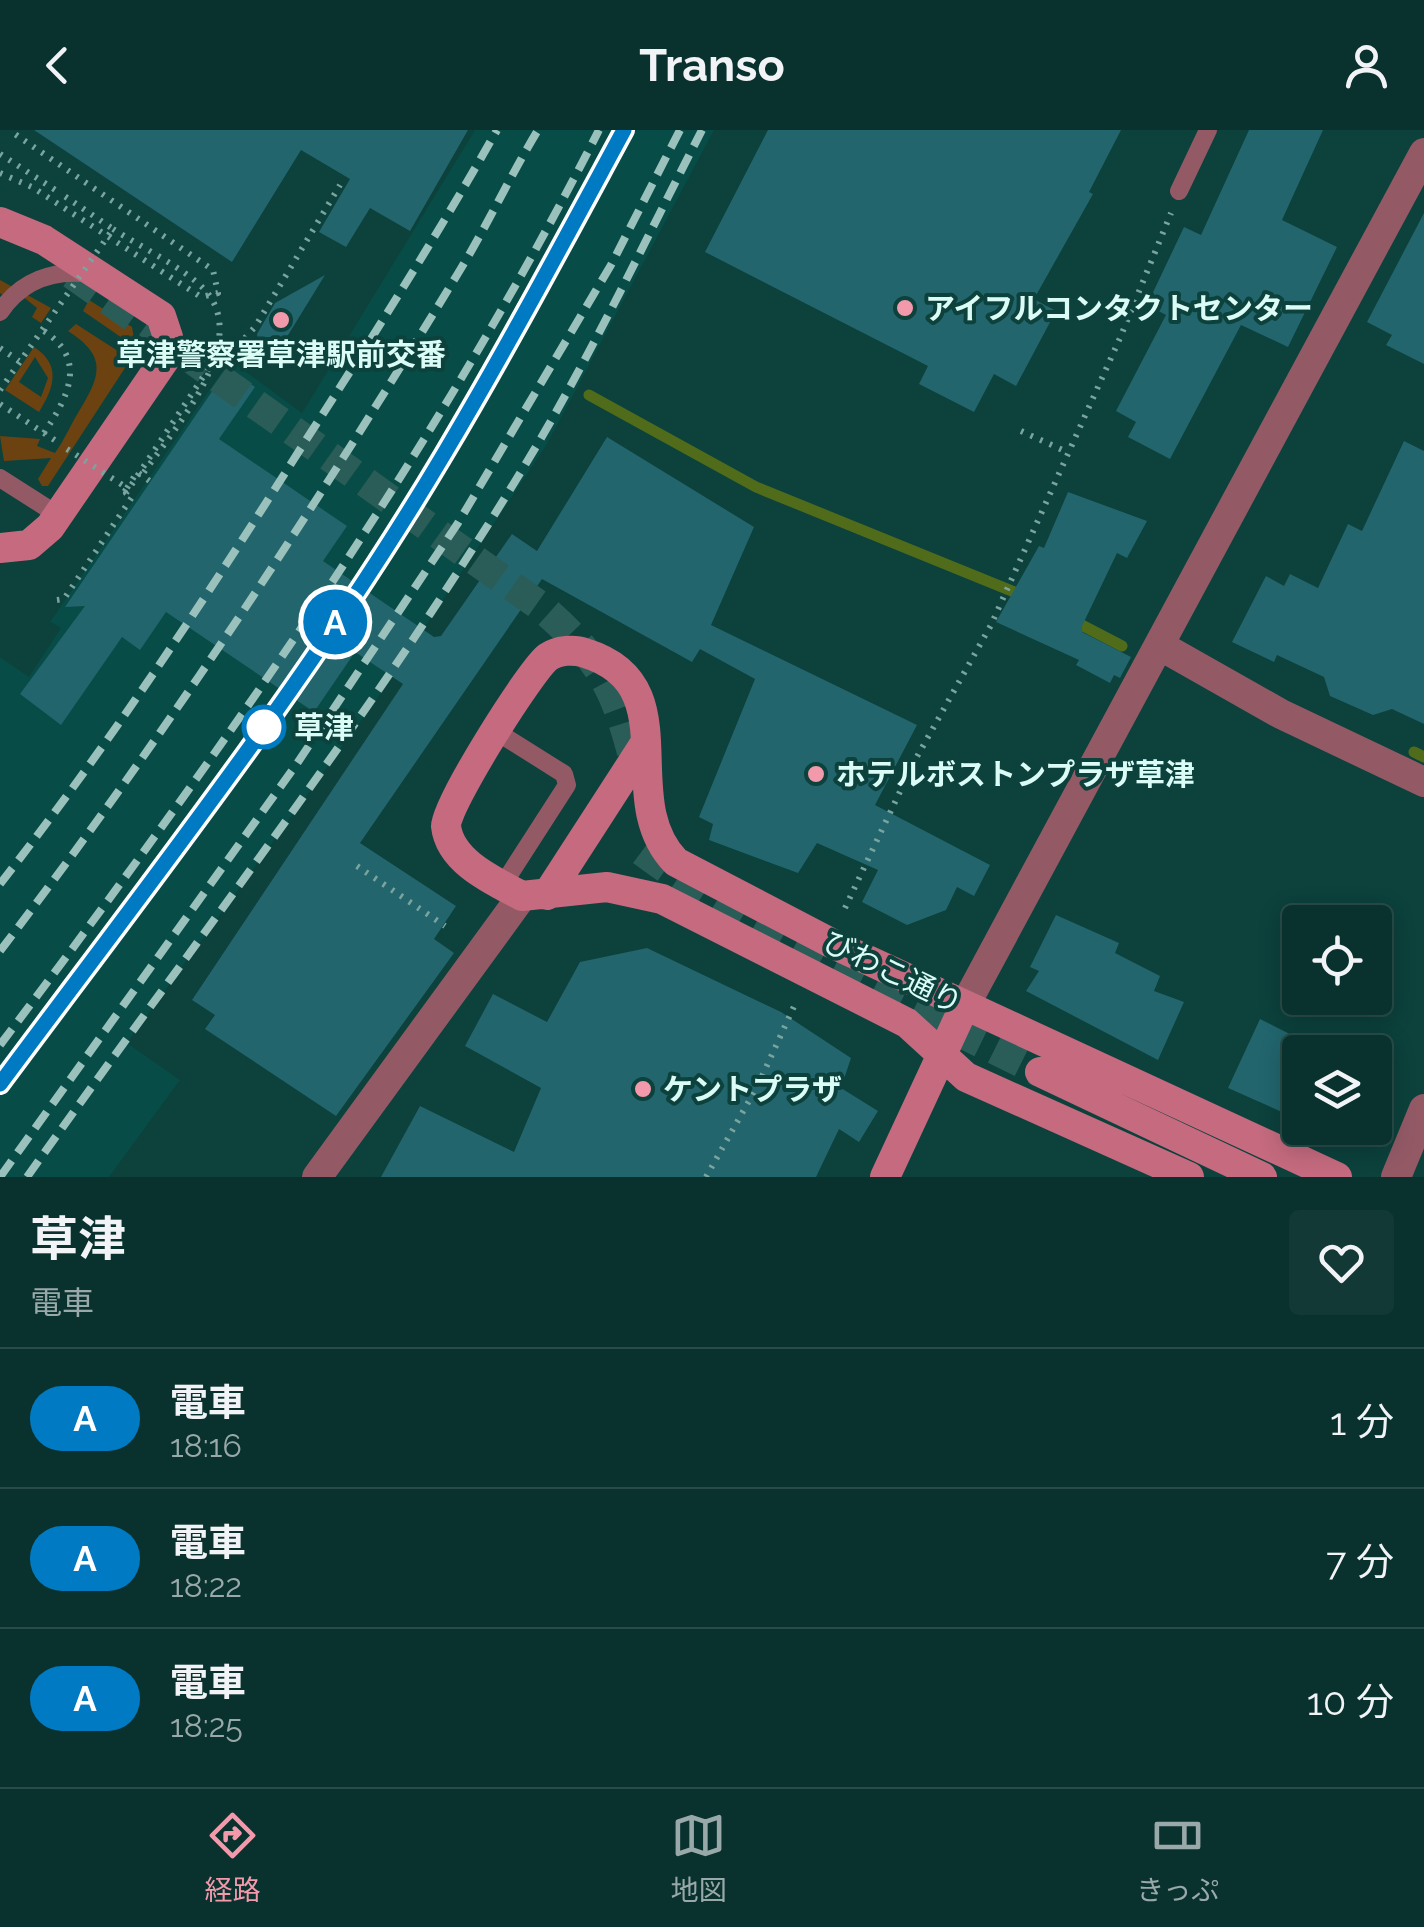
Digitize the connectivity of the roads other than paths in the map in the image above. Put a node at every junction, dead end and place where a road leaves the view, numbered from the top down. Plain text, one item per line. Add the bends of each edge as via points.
1 (1208, 130) edge
2 (1424, 153) edge
3 (1180, 191) road end
4 (0, 222) edge
5 (98, 276) junction
6 (0, 312) edge
7 (0, 478) edge
8 (58, 515) junction
9 (0, 548) edge
10 (1159, 645) junction
11 (497, 732) junction
12 (644, 744) junction
13 (1424, 782) edge
14 (524, 893) junction
15 (964, 1006) junction
16 (942, 1055) junction
17 (1040, 1072) tunnel mouth
18 (1424, 1109) edge
19 (316, 1177) edge
20 (885, 1177) edge
21 (1189, 1177) edge
22 (1262, 1177) edge
23 (1337, 1177) edge
24 (1396, 1177) edge

1 - 3 lane
2 - 10 street
4 - 5 street via 44,240
5 - 6 lane via 67,273 37,280
5 - 8 street via 160,316 168,348
7 - 8 lane
8 - 9 street via 29,545
10 - 13 street via 1281,714
10 - 15 street
11 - 12 street, びわこ通り via 547,658 572,650 636,686 644,706
11 - 14 lane via 564,774 568,785
11 - 14 street via 454,796 446,824 455,851
12 - 14 street
12 - 15 street, びわこ通り via 652,815 676,862
14 - 16 street, びわこ通り via 606,888 662,899 907,1024
14 - 19 street
15 - 16 street
15 - 23 street, びわこ通り
16 - 20 street
16 - 21 street, びわこ通り via 966,1077
17 - 22 street
18 - 24 street

